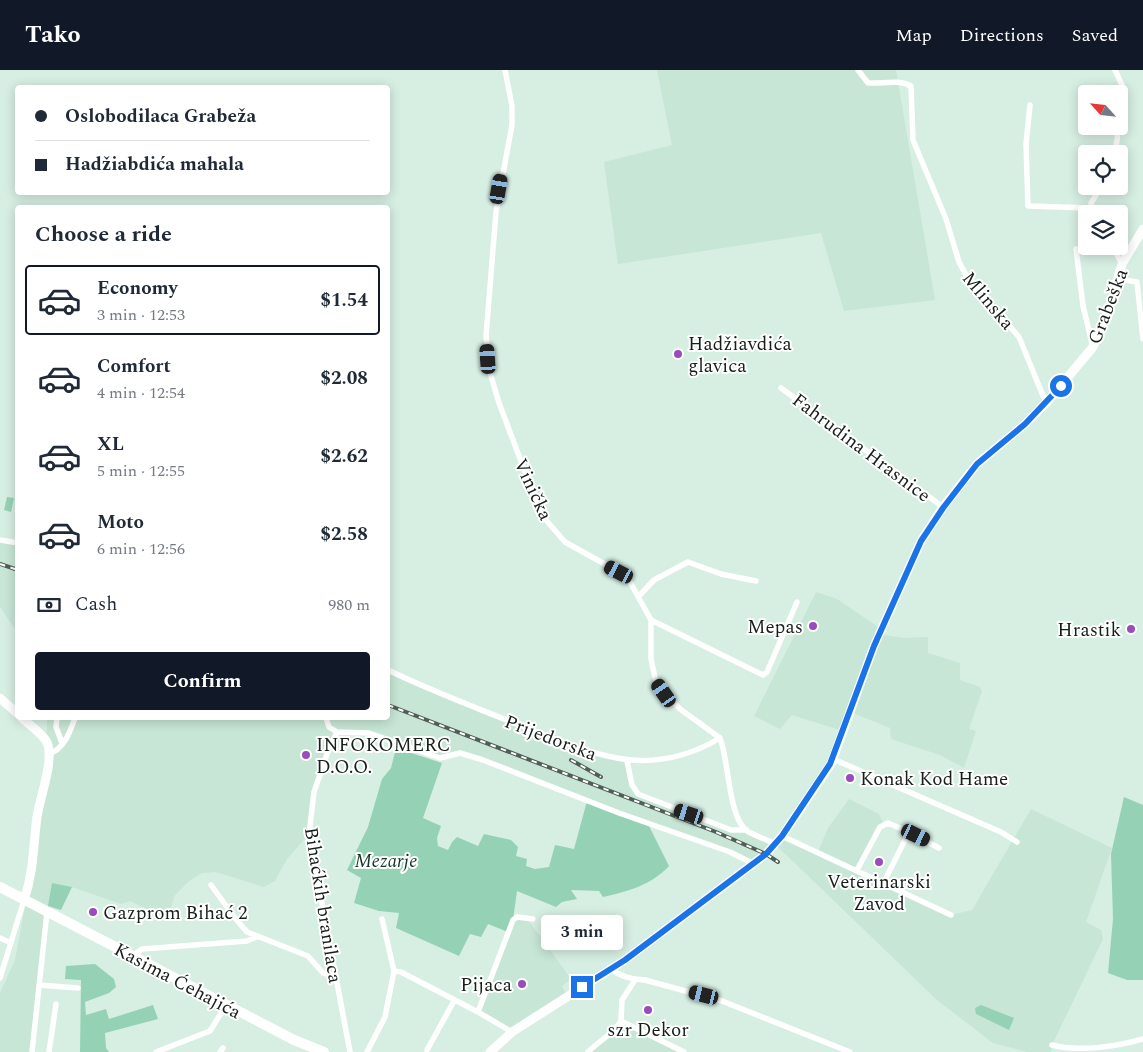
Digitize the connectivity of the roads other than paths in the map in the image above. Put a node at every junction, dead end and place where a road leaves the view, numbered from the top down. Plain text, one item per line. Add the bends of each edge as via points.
1 (505, 70) edge
2 (858, 70) edge
3 (1114, 70) edge
4 (1122, 85) edge
5 (1030, 106) dead end
6 (1078, 210) edge
7 (1143, 229) edge
8 (1076, 249) dead end
9 (1117, 255) edge
10 (1122, 264) junction
11 (1118, 279) junction
12 (1143, 339) edge
13 (1093, 347) junction
14 (780, 388) dead end
15 (1046, 403) junction
16 (943, 508) junction
17 (0, 540) edge
18 (15, 542) edge
19 (756, 581) dead end
20 (639, 596) junction
21 (797, 602) dead end
22 (651, 620) junction
23 (390, 671) edge
24 (0, 698) edge
25 (15, 711) edge
26 (24, 720) edge
27 (57, 720) edge
28 (74, 720) edge
29 (327, 720) edge
30 (337, 732) junction
31 (720, 738) junction
32 (62, 743) junction
33 (48, 754) junction
34 (832, 759) junction
35 (627, 761) junction
36 (747, 830) junction
37 (909, 832) junction
38 (782, 836) junction
39 (1017, 842) dead end
40 (776, 844) junction
41 (939, 848) dead end
42 (752, 864) junction
43 (857, 870) junction
44 (884, 882) junction
45 (211, 885) dead end
46 (0, 887) edge
47 (28, 902) junction
48 (47, 912) junction
49 (952, 915) dead end
50 (533, 918) dead end
51 (382, 919) dead end
52 (256, 937) junction
53 (0, 938) edge
54 (11, 943) junction
55 (133, 956) junction
56 (611, 969) junction
57 (394, 971) junction
58 (335, 976) junction
59 (0, 978) edge
60 (635, 980) junction
61 (39, 985) junction
62 (78, 988) dead end
63 (454, 1001) junction
64 (56, 1004) dead end
65 (226, 1005) junction
66 (478, 1012) junction
67 (620, 1021) junction
68 (512, 1032) junction
69 (1143, 1039) edge
70 (1052, 1045) dead end
71 (427, 1050) dead end
72 (32, 1052) edge
73 (48, 1052) edge
74 (156, 1052) edge
75 (324, 1052) edge
76 (350, 1052) edge
77 (367, 1052) edge
78 (490, 1052) edge
79 (588, 1052) edge
80 (684, 1052) edge
81 (850, 1052) edge

1 - 20 street, Vinička via 512,125 493,241 486,336 491,376 508,429 546,520 565,542 624,576
2 - 15 street, Mlinska via 868,83 891,82 911,86 913,140 946,219 962,270 1019,337
3 - 4 street
5 - 6 street via 1026,144 1028,206
7 - 10 street, Grabeška
8 - 13 street via 1083,306
9 - 10 street
10 - 11 street, Grabeška
11 - 12 street via 1137,282
11 - 13 street, Grabeška
13 - 15 street, Grabeška
14 - 16 street, Fahrudina Hrasnice
15 - 16 street, Grabeška via 977,464
16 - 34 street, Grabeška via 921,541 891,606
17 - 18 street
19 - 20 street via 721,574 688,562 654,580
20 - 22 street, Vinička
21 - 22 street via 767,672 763,674
22 - 31 street, Vinička via 651,659 656,682 680,709
23 - 35 street, Prijedorska via 478,710 582,750
24 - 25 street
26 - 33 street via 46,740
27 - 32 street
28 - 32 street via 67,739
29 - 30 street
30 - 42 street via 368,732 440,758 460,754 483,760 730,852
30 - 58 street, Bihaćkih branilaca via 316,785 309,834
31 - 35 street, Prijedorska via 688,754 647,762
31 - 36 street via 736,812
32 - 33 street via 57,751
33 - 47 street via 37,815
34 - 38 street, Grabeška
34 - 39 street via 1002,832
35 - 36 street via 632,785 638,794 730,830
36 - 40 street
37 - 41 street
37 - 43 street via 893,824 884,824
37 - 44 street
38 - 40 street, Grabeška
38 - 43 street
40 - 42 street, Grabeška
42 - 56 street, Grabeška
43 - 44 street
44 - 49 street
45 - 52 street via 234,918
46 - 47 main road, Kasima Ćehajića
47 - 48 main road, Kasima Ćehajića
47 - 54 street
48 - 55 main road, Kasima Ćehajića
48 - 61 street
50 - 66 street via 517,917 513,920
51 - 57 street
52 - 55 street via 247,941 142,949
52 - 58 street via 308,956 323,973
53 - 54 street
54 - 59 street
55 - 65 main road, Kasima Ćehajića
56 - 60 street
56 - 68 street, Grabeška
57 - 63 street
57 - 77 street via 385,1017
58 - 76 street, Bihaćkih branilaca
60 - 67 street via 622,1000
60 - 81 street via 704,995
61 - 62 street
61 - 72 street
63 - 66 street
63 - 71 street
64 - 73 street
65 - 74 street via 210,1031
65 - 75 main road, Kasima Ćehajića
66 - 68 street
67 - 79 street via 611,1035 600,1040
67 - 80 street
68 - 78 street, Grabeška
69 - 70 street via 1107,1048

